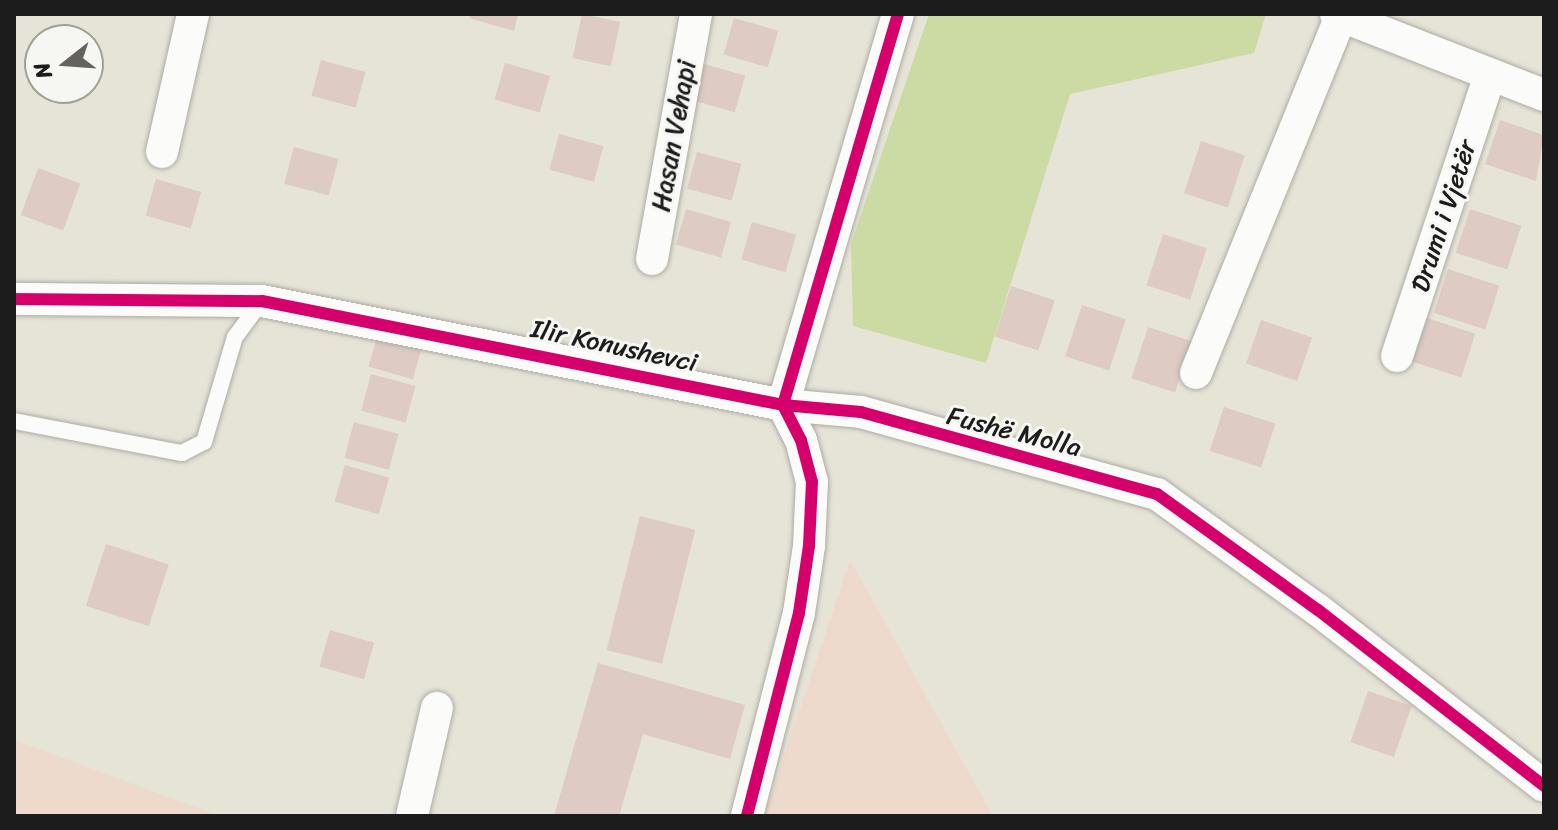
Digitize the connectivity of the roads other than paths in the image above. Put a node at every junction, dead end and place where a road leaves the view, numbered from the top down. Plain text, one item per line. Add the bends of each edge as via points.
1 (193, 14) edge
2 (696, 14) edge
3 (898, 14) edge
4 (1338, 15) edge
5 (1490, 75) junction
6 (1544, 95) edge
7 (162, 152) dead end
8 (652, 259) dead end
9 (14, 299) edge
10 (262, 301) junction
11 (1397, 356) dead end
12 (1196, 373) dead end
13 (783, 405) junction
14 (14, 421) edge
15 (437, 708) dead end
16 (1544, 786) edge
17 (412, 816) edge
18 (747, 816) edge

1 - 7 street
2 - 8 street, Hasan Vehapi
3 - 13 street
4 - 5 street
4 - 12 street
5 - 6 street
5 - 11 street, Drumi i Vjetër
9 - 10 street, Ilir Konushevci
10 - 13 street, Ilir Konushevci via 515,347
10 - 14 lane via 235,337 204,442 182,453
13 - 16 street, Fushë Molla via 861,412 1157,494 1318,610
13 - 18 street via 801,440 812,482 809,546 799,613
15 - 17 street

